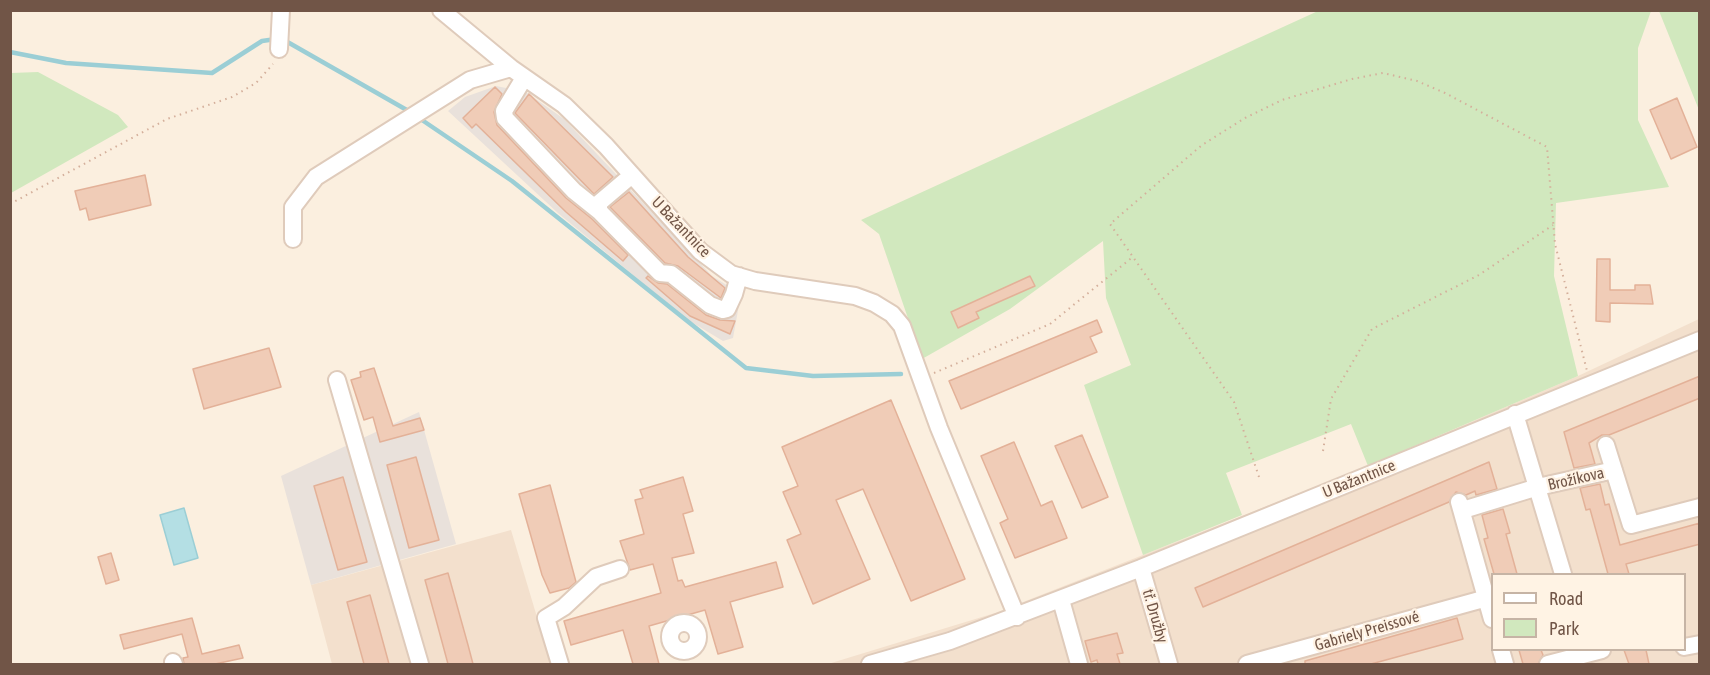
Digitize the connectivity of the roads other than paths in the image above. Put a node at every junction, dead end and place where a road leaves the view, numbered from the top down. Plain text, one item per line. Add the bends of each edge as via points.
1 (281, 10) edge
2 (441, 10) edge
3 (279, 49) road end
4 (518, 73) junction
5 (632, 175) junction
6 (599, 211) junction
7 (293, 239) dead end
8 (738, 276) junction
9 (1700, 340) edge
10 (337, 380) dead end
11 (1515, 414) junction
12 (1606, 445) dead end
13 (1614, 470) junction
14 (1538, 487) junction
15 (1700, 507) edge
16 (1142, 568) junction
17 (620, 569) dead end
18 (1563, 573) edge
19 (1487, 598) junction
20 (1061, 600) junction
21 (1491, 616) edge
22 (1017, 617) junction
23 (1599, 651) edge
24 (1585, 656) edge
25 (420, 664) edge
26 (560, 664) edge
27 (870, 664) edge
28 (1079, 664) edge
29 (1169, 664) edge
30 (1247, 664) edge
31 (1548, 664) edge

1 - 3 street
2 - 4 street, U Bažantnice
4 - 5 street, U Bažantnice via 564,105
4 - 6 street via 505,118 574,191
4 - 7 street via 470,80 316,177 293,207
5 - 6 street via 599,203
5 - 8 street, U Bažantnice via 700,251
6 - 8 street via 660,273 671,274 710,305 727,309
8 - 22 street, U Bažantnice via 855,296 892,314 902,326
9 - 11 street, U Bažantnice
10 - 25 street
11 - 14 street
11 - 16 street, U Bažantnice
12 - 13 street, Brožíkova
13 - 14 street, Brožíkova
13 - 15 street, Brožíkova via 1631,525
14 - 18 street
14 - 19 street, Brožíkova via 1461,506
16 - 20 street, U Bažantnice
16 - 29 street, tř. Družby
17 - 26 street via 596,577 546,618
19 - 21 street
19 - 30 street, Gabriely Preissové
20 - 22 street, U Bažantnice
20 - 28 street
22 - 27 street, U Bažantnice
23 - 24 street
24 - 31 street

